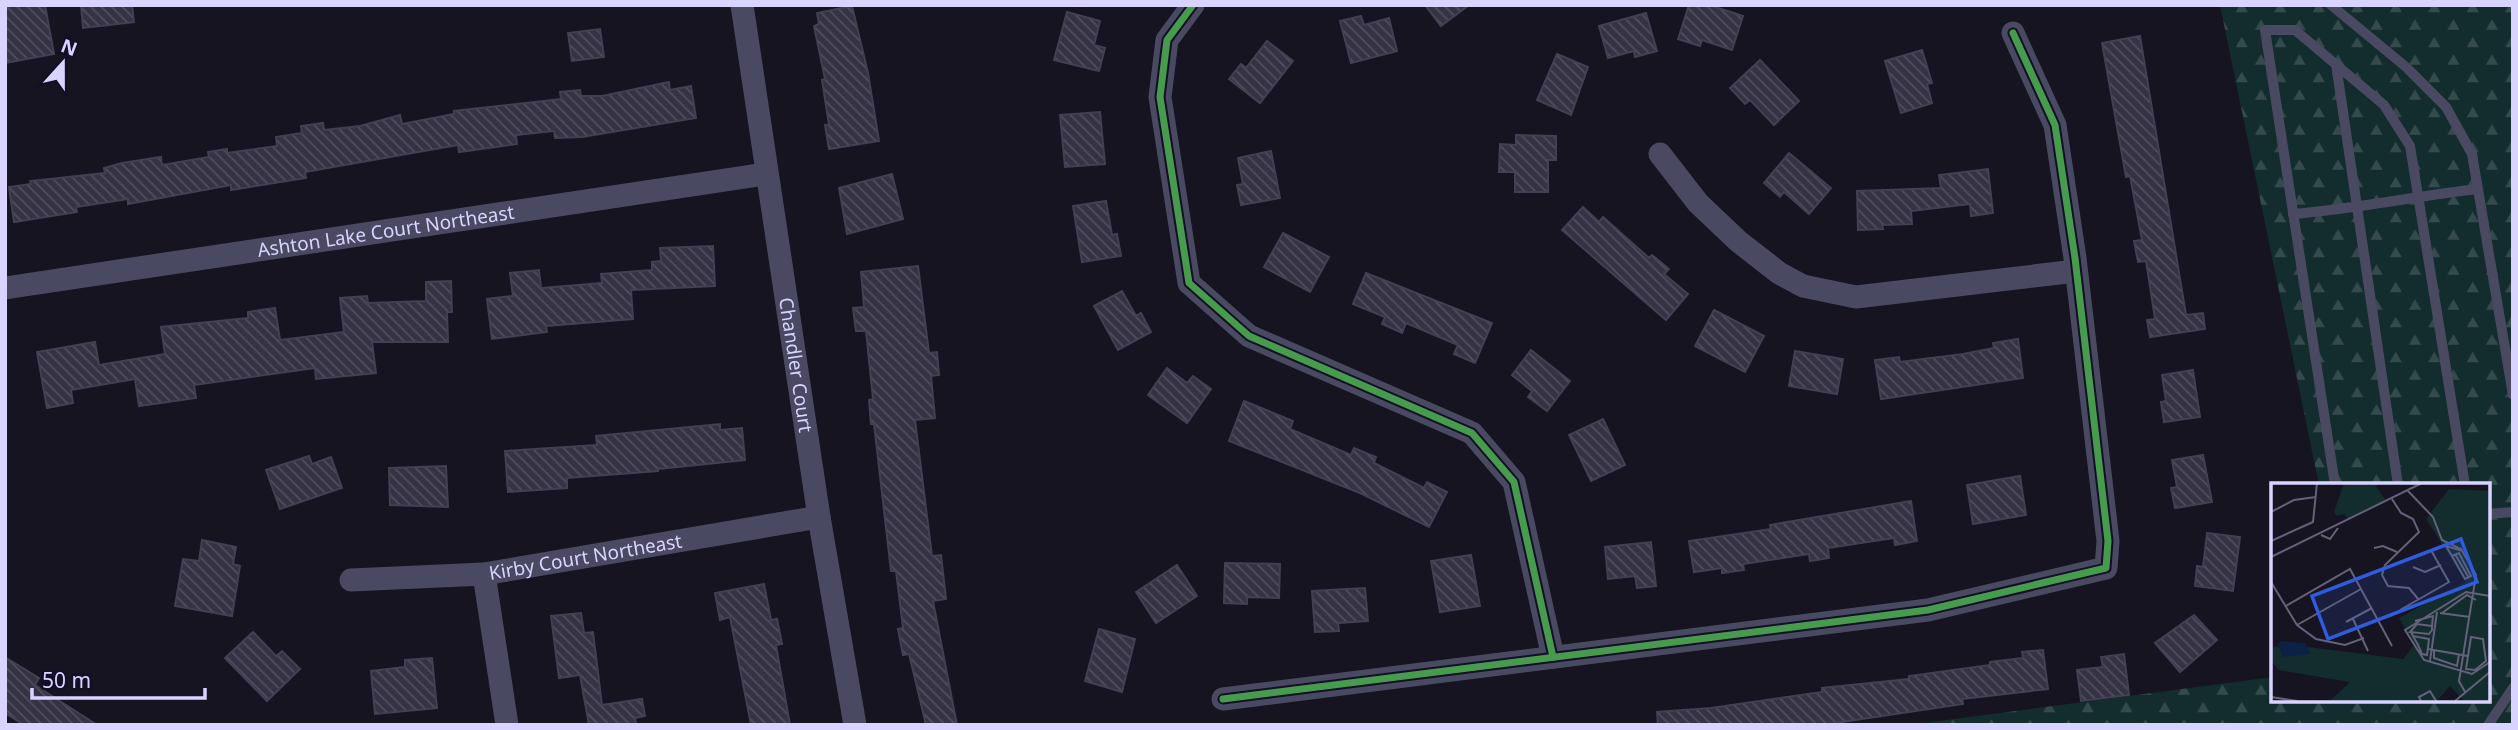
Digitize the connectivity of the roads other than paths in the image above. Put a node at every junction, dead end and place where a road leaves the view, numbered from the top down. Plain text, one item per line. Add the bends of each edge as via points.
1 (742, 5) edge
2 (1193, 5) edge
3 (2331, 5) edge
4 (2013, 33) dead end
5 (2336, 64) junction
6 (1661, 154) dead end
7 (765, 174) junction
8 (2478, 189) junction
9 (2416, 196) junction
10 (2357, 209) junction
11 (2293, 214) junction
12 (2076, 271) junction
13 (5, 288) edge
14 (2513, 395) edge
15 (2335, 483) edge
16 (2398, 483) edge
17 (2465, 483) edge
18 (2513, 512) edge
19 (2490, 514) edge
20 (819, 517) junction
21 (484, 574) junction
22 (351, 580) dead end
23 (1553, 657) junction
24 (2513, 688) edge
25 (1223, 699) dead end
26 (507, 725) edge
27 (855, 725) edge
28 (2488, 725) edge

1 - 7 street, Chandler Court
2 - 23 street via 1167,40 1160,97 1189,283 1249,336 1472,433 1514,482
3 - 8 lane via 2446,107 2472,154
4 - 12 street via 2055,125
5 - 9 lane via 2384,105 2410,146
5 - 10 lane
5 - 11 lane via 2295,30 2265,30
6 - 12 street via 1698,203 1738,241 1803,286 1856,297
7 - 13 street, Ashton Lake Court Northeast
7 - 20 street, Chandler Court
8 - 9 lane
8 - 14 lane
9 - 10 lane
9 - 17 lane
10 - 11 lane
10 - 16 lane
11 - 15 lane
12 - 23 street via 2108,541 2106,568 1928,610
18 - 19 lane
20 - 21 street, Kirby Court Northeast
20 - 27 street, Chandler Court
21 - 22 street, Kirby Court Northeast
21 - 26 street
23 - 25 street
24 - 28 lane

